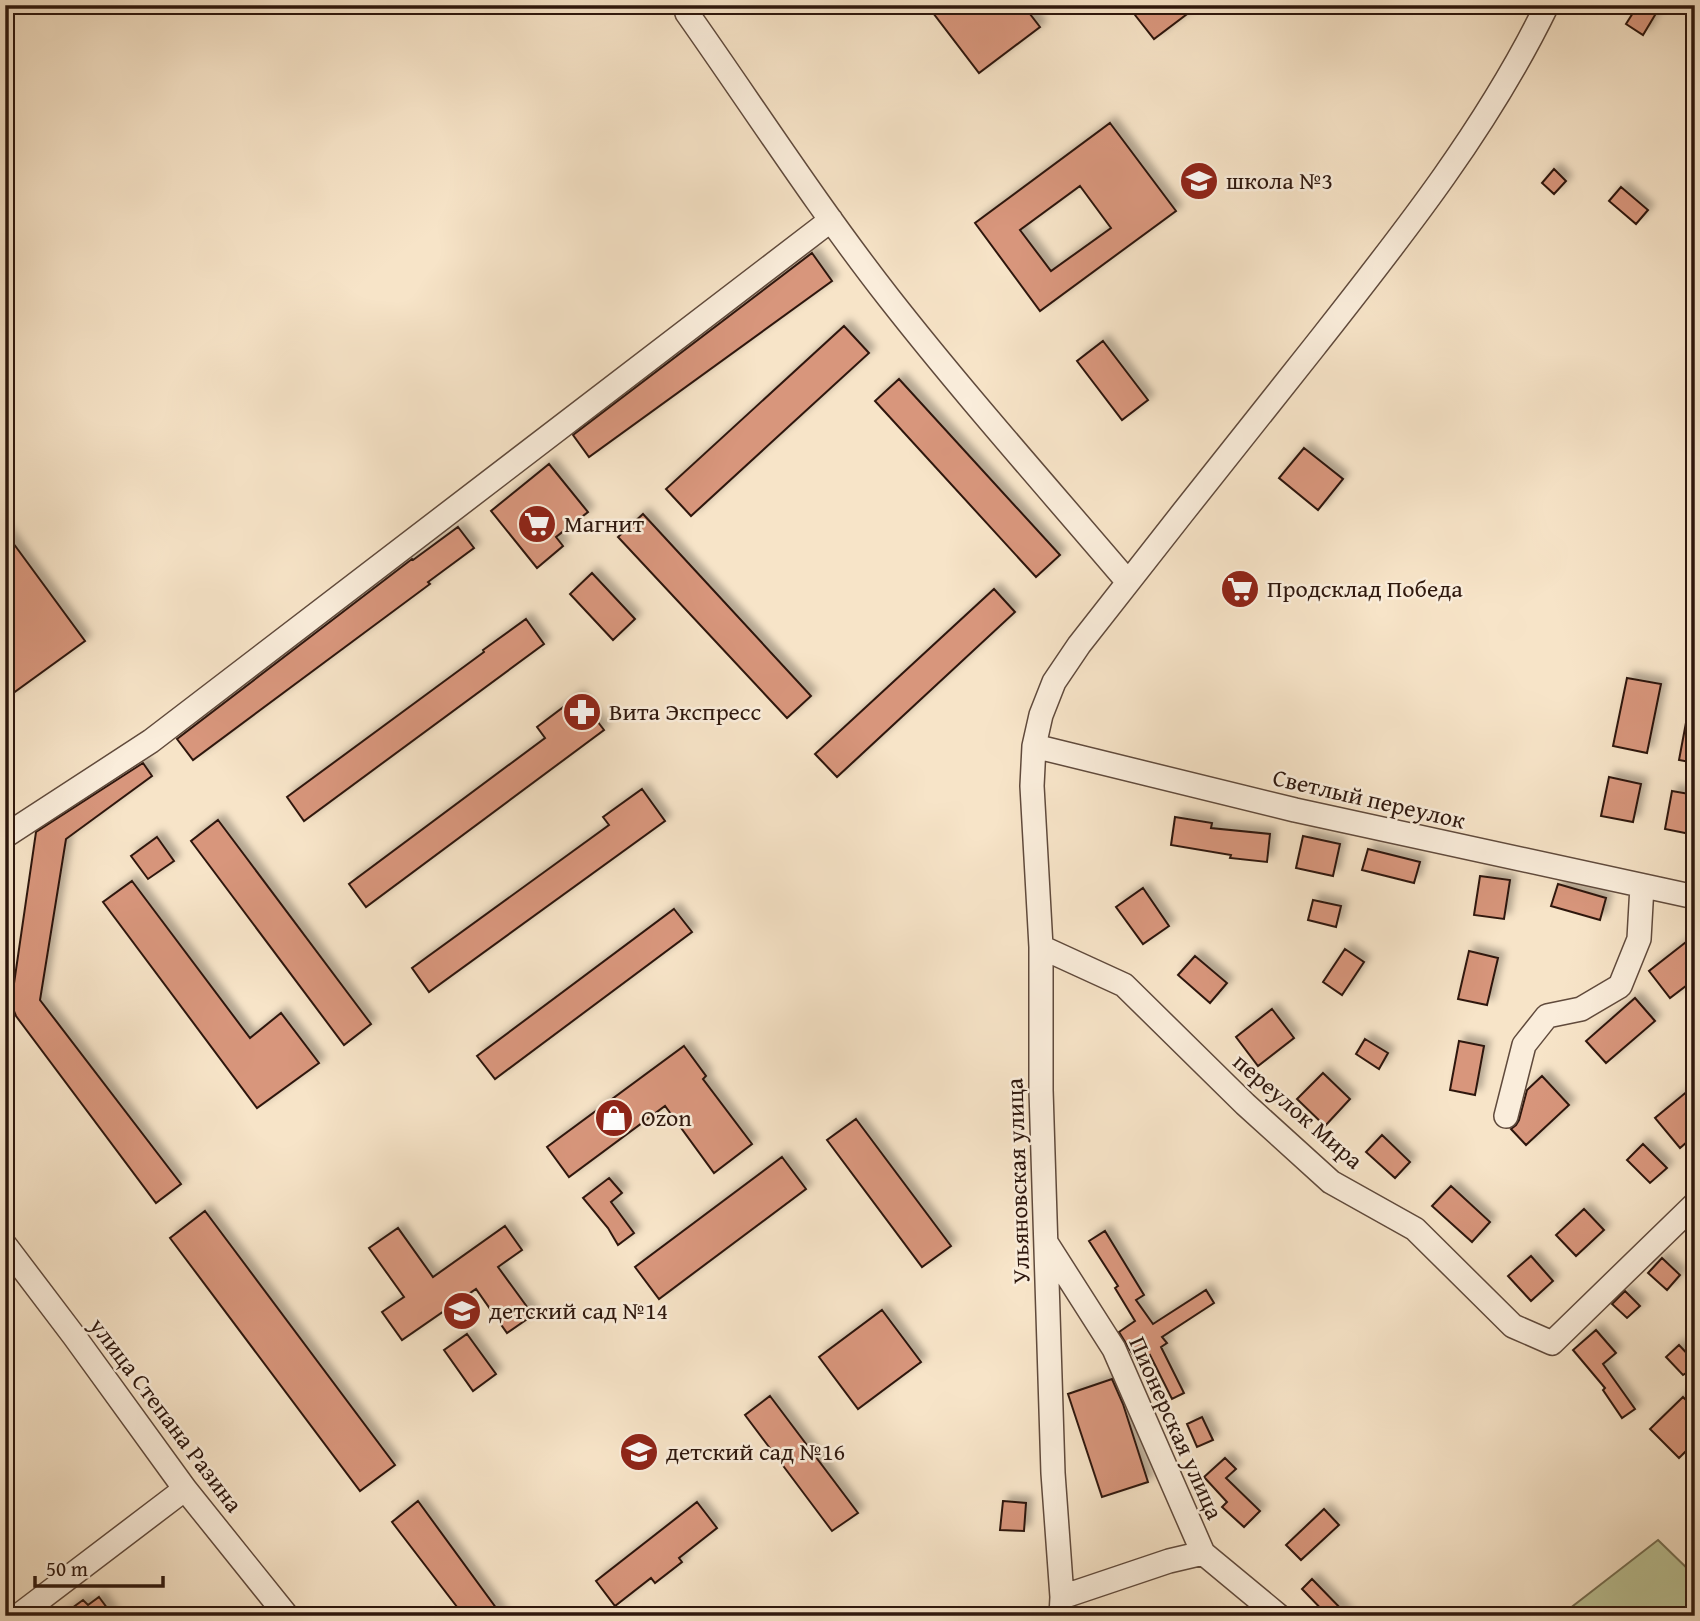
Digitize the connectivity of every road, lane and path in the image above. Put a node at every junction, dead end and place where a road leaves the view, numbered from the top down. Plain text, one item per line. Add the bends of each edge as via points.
1 (685, 5) edge
2 (1547, 5) edge
3 (831, 220) junction
4 (1128, 582) junction
5 (1034, 746) junction
6 (5, 836) edge
7 (1642, 886) junction
8 (1695, 897) edge
9 (1041, 947) junction
10 (1506, 1116) dead end
11 (1695, 1204) edge
12 (1046, 1242) junction
13 (5, 1245) edge
14 (185, 1489) junction
15 (1203, 1553) junction
16 (1061, 1606) edge
17 (18, 1616) edge
18 (287, 1616) edge
19 (1279, 1616) edge

1 - 3 street
2 - 4 street, Ульяновская улица via 1498,95 1430,196
3 - 4 street via 927,345
3 - 6 street via 150,741
4 - 5 street, Ульяновская улица via 1054,682
5 - 7 street, Светлый переулок via 1295,810
5 - 9 street, Ульяновская улица
7 - 8 street, Светлый переулок
7 - 10 street via 1639,939 1620,986 1581,1009 1547,1016 1524,1045
9 - 11 street, переулок Мира via 1124,985 1331,1182 1415,1229 1513,1326 1552,1343
9 - 12 street, Ульяновская улица
12 - 15 street, Пионерская улица via 1114,1349
12 - 16 street, Ульяновская улица
13 - 14 street, улица Степана Разина
14 - 17 street
14 - 18 street, улица Степана Разина
15 - 16 street
15 - 19 street, Пионерская улица

